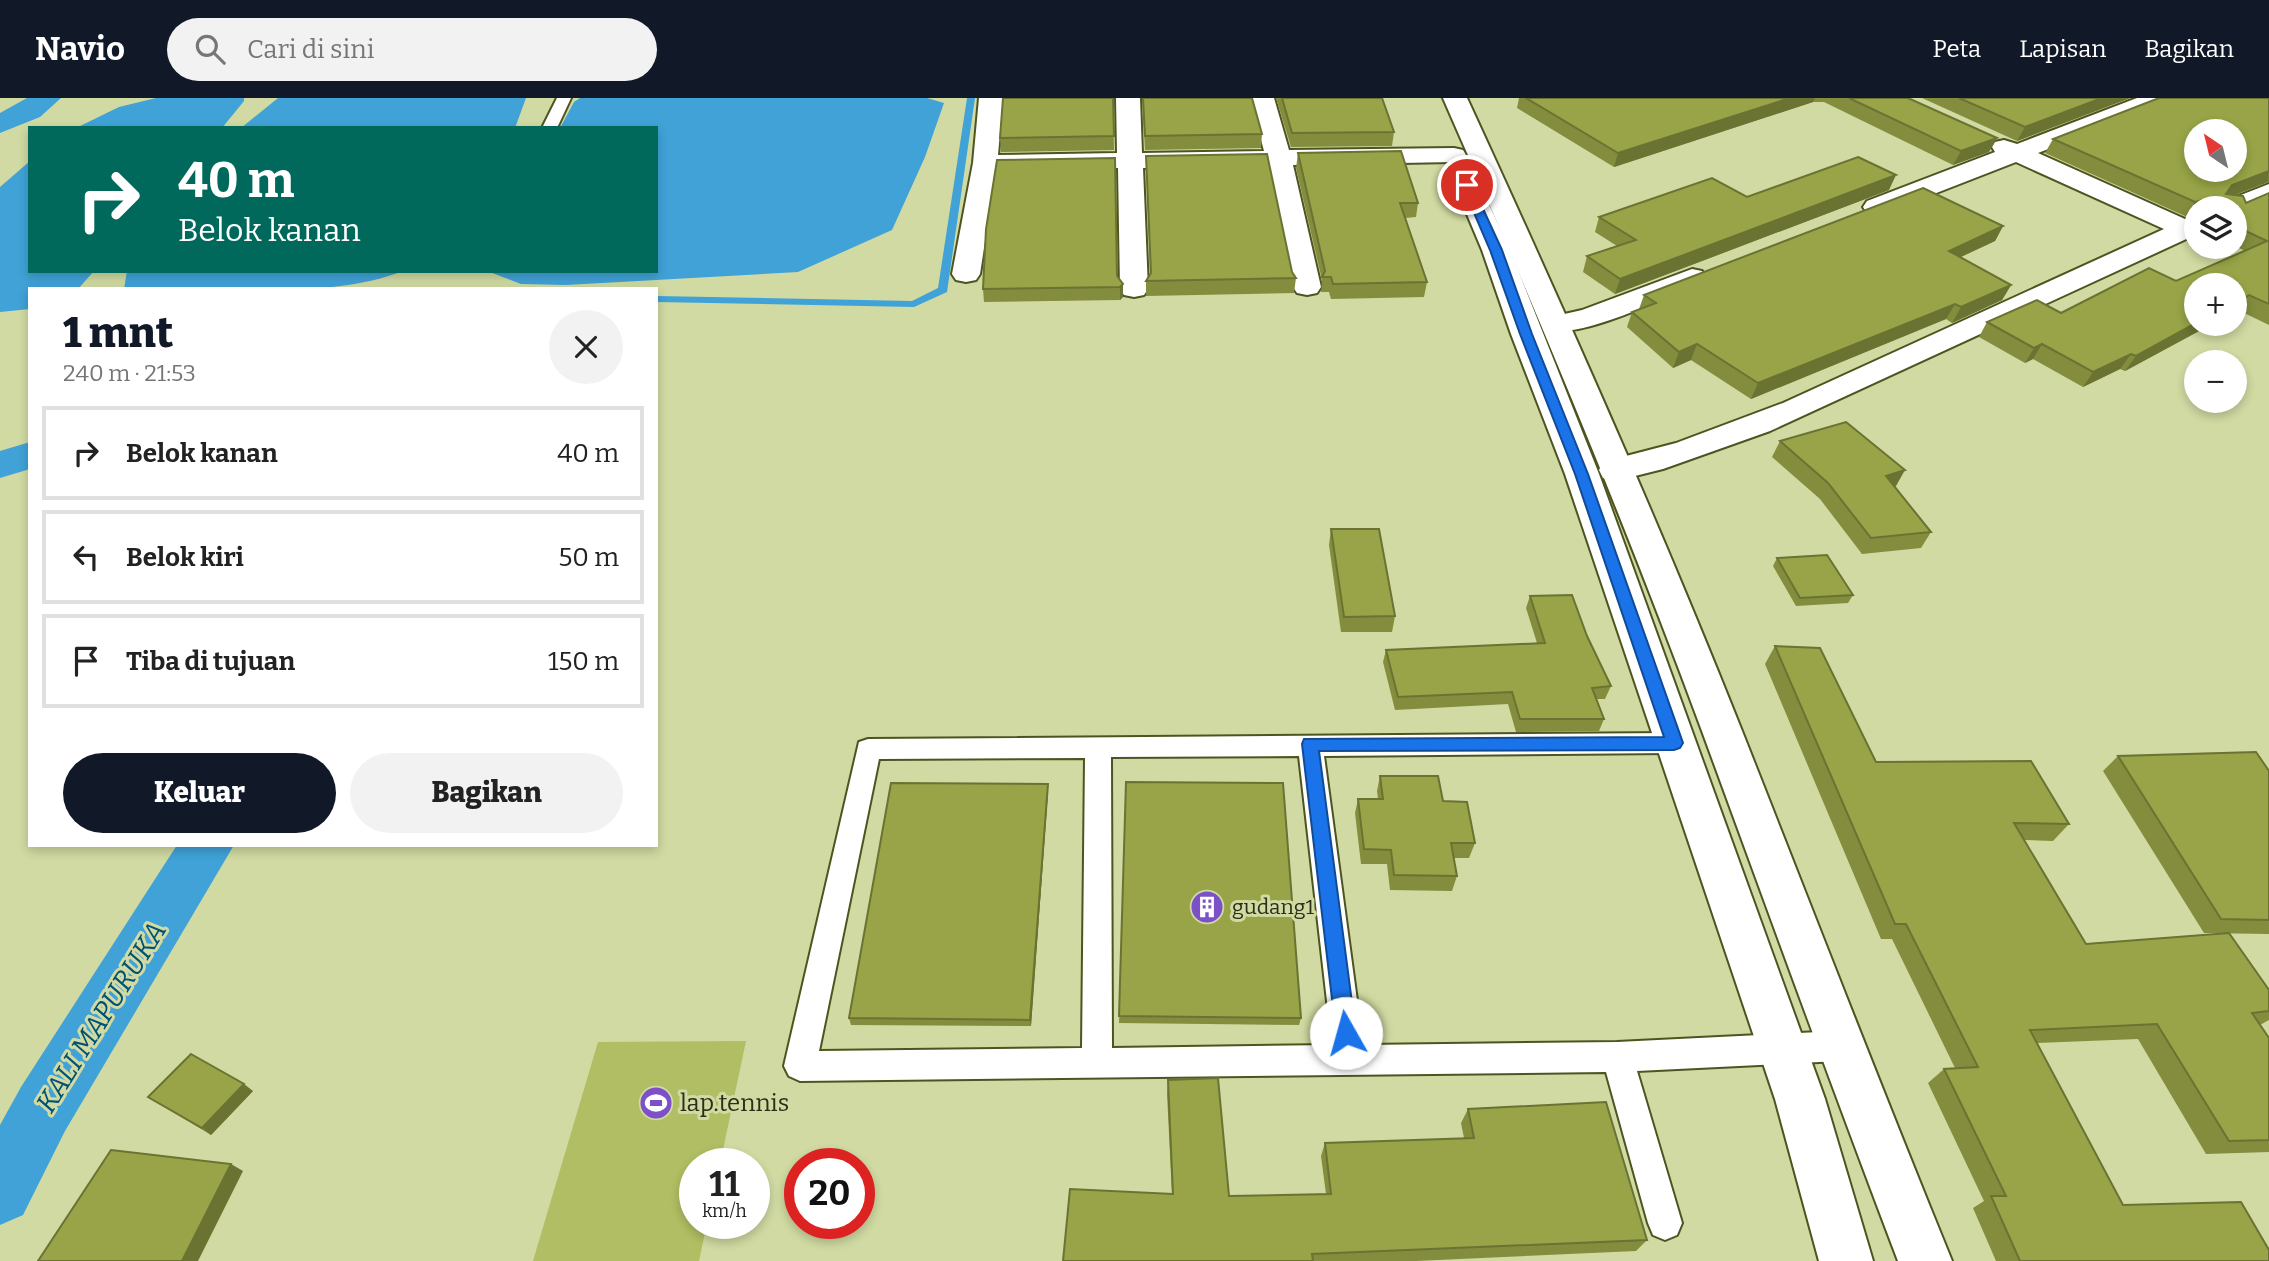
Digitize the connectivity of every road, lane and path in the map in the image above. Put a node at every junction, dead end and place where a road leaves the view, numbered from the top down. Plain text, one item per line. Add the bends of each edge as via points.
1 (564, 98) edge
2 (991, 98) edge
3 (1128, 98) edge
4 (1262, 98) edge
5 (1429, 98) edge
6 (1455, 98) edge
7 (2158, 98) edge
8 (550, 126) edge
9 (1982, 137) edge
10 (2018, 153) junction
11 (1454, 155) junction
12 (1279, 159) junction
13 (1131, 161) junction
14 (985, 163) junction
15 (2269, 192) edge
16 (2247, 202) edge
17 (1855, 215) edge
18 (2184, 224) edge
19 (2184, 230) edge
20 (1716, 268) edge
21 (965, 274) dead end
22 (1307, 287) dead end
23 (1134, 289) dead end
24 (1557, 324) junction
25 (1615, 470) junction
26 (1674, 743) junction
27 (1310, 744) junction
28 (1098, 747) junction
29 (1840, 1046) junction
30 (1782, 1050) junction
31 (1617, 1056) junction
32 (1349, 1059) junction
33 (1097, 1062) junction
34 (1665, 1223) dead end
35 (1846, 1261) edge
36 (1924, 1261) edge

1 - 8 lane
2 - 14 main road
3 - 13 main road
4 - 12 main road
5 - 11 main road
6 - 24 main road
7 - 10 main road
9 - 10 main road
10 - 17 main road
10 - 18 main road
11 - 12 main road
11 - 26 main road via 1496,250 1582,474
12 - 13 main road
12 - 22 main road
13 - 14 main road
13 - 23 main road
14 - 21 main road
15 - 16 main road
19 - 25 main road via 1831,394 1712,442
20 - 24 main road via 1590,317
24 - 25 main road
25 - 29 main road via 1721,729
26 - 27 lane
26 - 30 main road
27 - 28 lane
27 - 32 lane
28 - 33 lane
28 - 33 lane via 867,750 800,1066
29 - 30 lane
29 - 36 main road
30 - 31 lane
30 - 35 main road
31 - 32 lane
31 - 34 lane
32 - 33 lane

